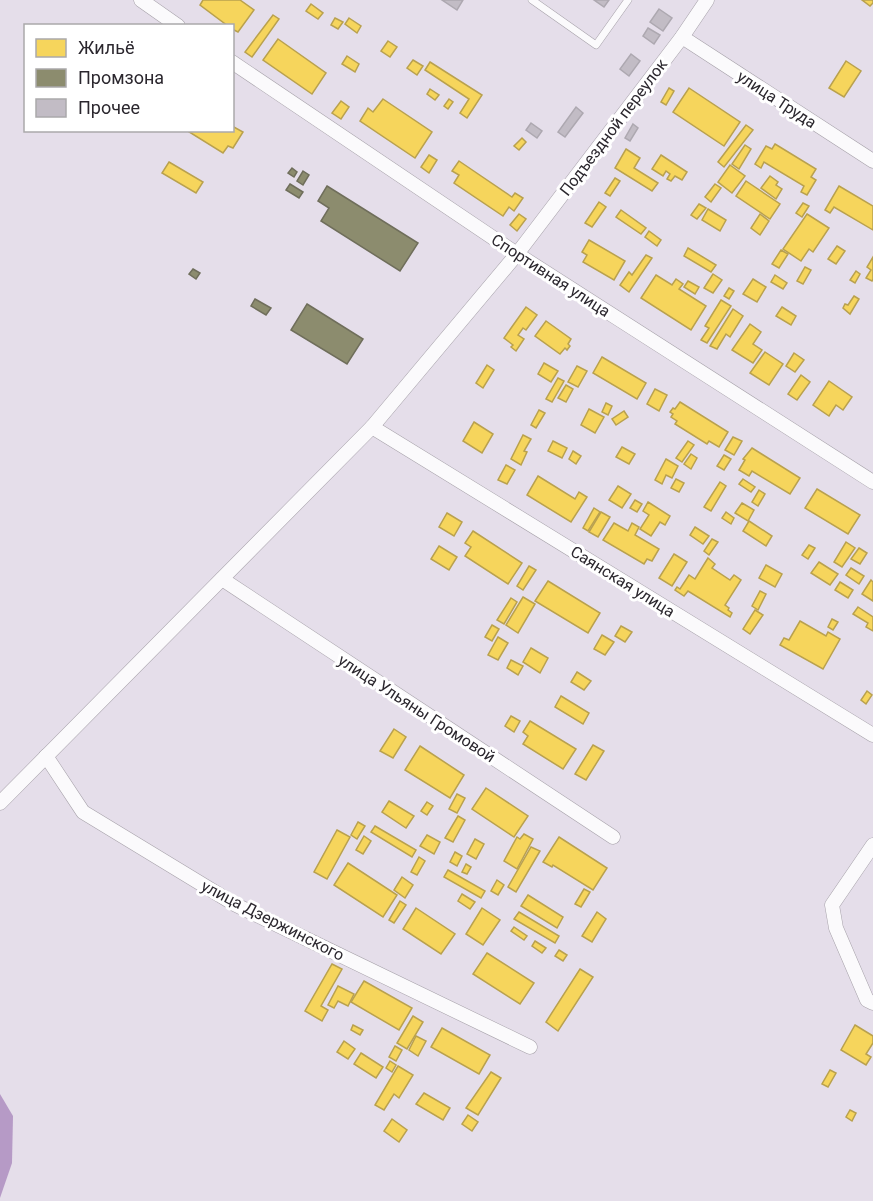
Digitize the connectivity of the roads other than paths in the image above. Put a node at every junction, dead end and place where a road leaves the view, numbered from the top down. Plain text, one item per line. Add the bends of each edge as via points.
1 (141, 0) edge
2 (532, 0) edge
3 (628, 0) edge
4 (707, 0) edge
5 (175, 24) edge
6 (682, 36) junction
7 (234, 63) edge
8 (873, 161) edge
9 (517, 254) junction
10 (372, 427) junction
11 (873, 482) edge
12 (222, 579) junction
13 (873, 735) edge
14 (46, 756) junction
15 (0, 803) edge
16 (613, 837) dead end
17 (873, 845) edge
18 (870, 1001) edge
19 (530, 1047) dead end

1 - 5 street
2 - 3 lane via 596,45
4 - 6 street, Подъездной переулок
6 - 8 street, улица Труда
6 - 9 street, Подъездной переулок
7 - 9 street, Спортивная улица
9 - 10 street, Подъездной переулок
9 - 11 street, Спортивная улица
10 - 12 street, Подъездной переулок
10 - 13 street, Саянская улица
12 - 14 street, Подъездной переулок
12 - 16 street, улица Ульяны Громовой
14 - 15 street, Подъездной переулок
14 - 19 street, улица Дзержинского via 82,812 236,905
17 - 18 street via 832,905 836,928

